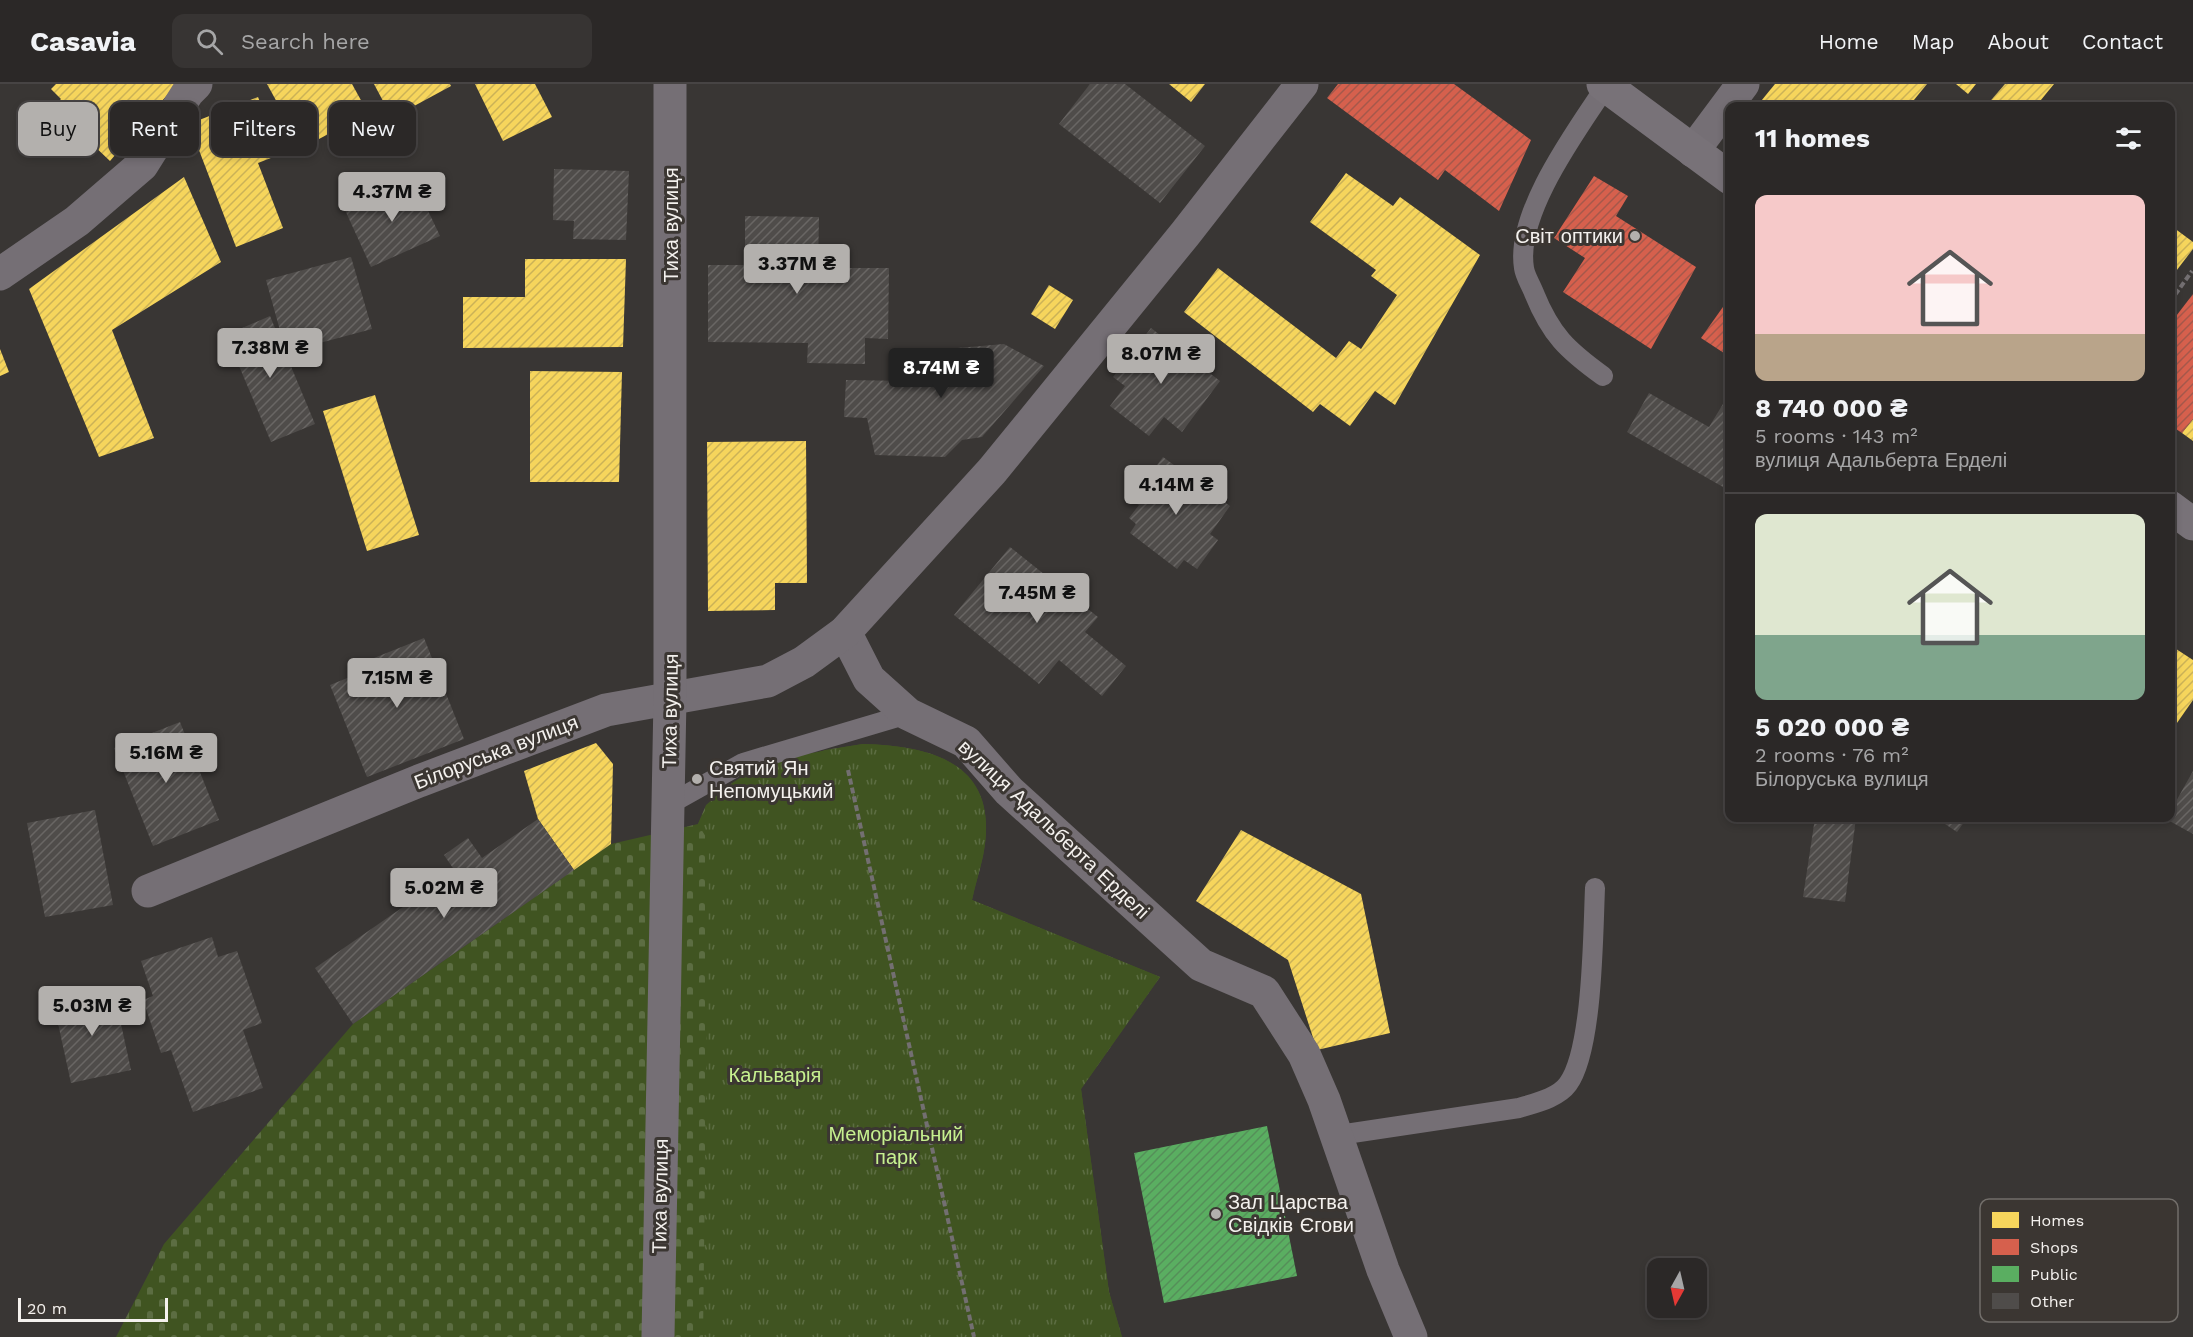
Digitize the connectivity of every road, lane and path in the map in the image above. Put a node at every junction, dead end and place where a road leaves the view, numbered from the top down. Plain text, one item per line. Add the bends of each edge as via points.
1 (196, 84) edge
2 (670, 84) edge
3 (1302, 84) edge
4 (1743, 84) edge
5 (1604, 85) edge
6 (1730, 102) edge
7 (1725, 108) edge
8 (1693, 151) junction
9 (1725, 174) edge
10 (2192, 271) edge
11 (0, 274) edge
12 (2175, 295) edge
13 (1603, 376) dead end
14 (2175, 511) edge
15 (2193, 524) edge
16 (845, 632) junction
17 (670, 698) junction
18 (908, 714) junction
19 (840, 734) junction
20 (668, 805) junction
21 (1595, 888) dead end
22 (148, 891) dead end
23 (1339, 1135) junction
24 (658, 1337) edge
25 (974, 1337) edge
26 (1411, 1337) edge

1 - 11 street via 142,165 77,221
2 - 17 street, Тиха вулиця
3 - 16 street via 992,471
4 - 6 street
5 - 8 main road
5 - 13 lane via 1544,186 1527,229 1524,267 1545,322 1571,352
7 - 8 street
8 - 9 main road
10 - 12 path
14 - 15 main road
16 - 17 street, Білоруська вулиця via 804,663 768,681
16 - 18 street, вулиця Адальберта Ерделі via 869,679
17 - 20 street, Тиха вулиця
17 - 22 street, Білоруська вулиця via 606,710
18 - 19 lane
18 - 23 street, вулиця Адальберта Ерделі via 966,742 1009,791 1201,965 1264,992 1304,1054
19 - 20 lane via 743,763
19 - 25 path
20 - 24 street, Тиха вулиця
21 - 23 lane via 1588,1002 1579,1064 1567,1086 1545,1100 1519,1108
23 - 26 street, вулиця Адальберта Ерделі via 1383,1270

